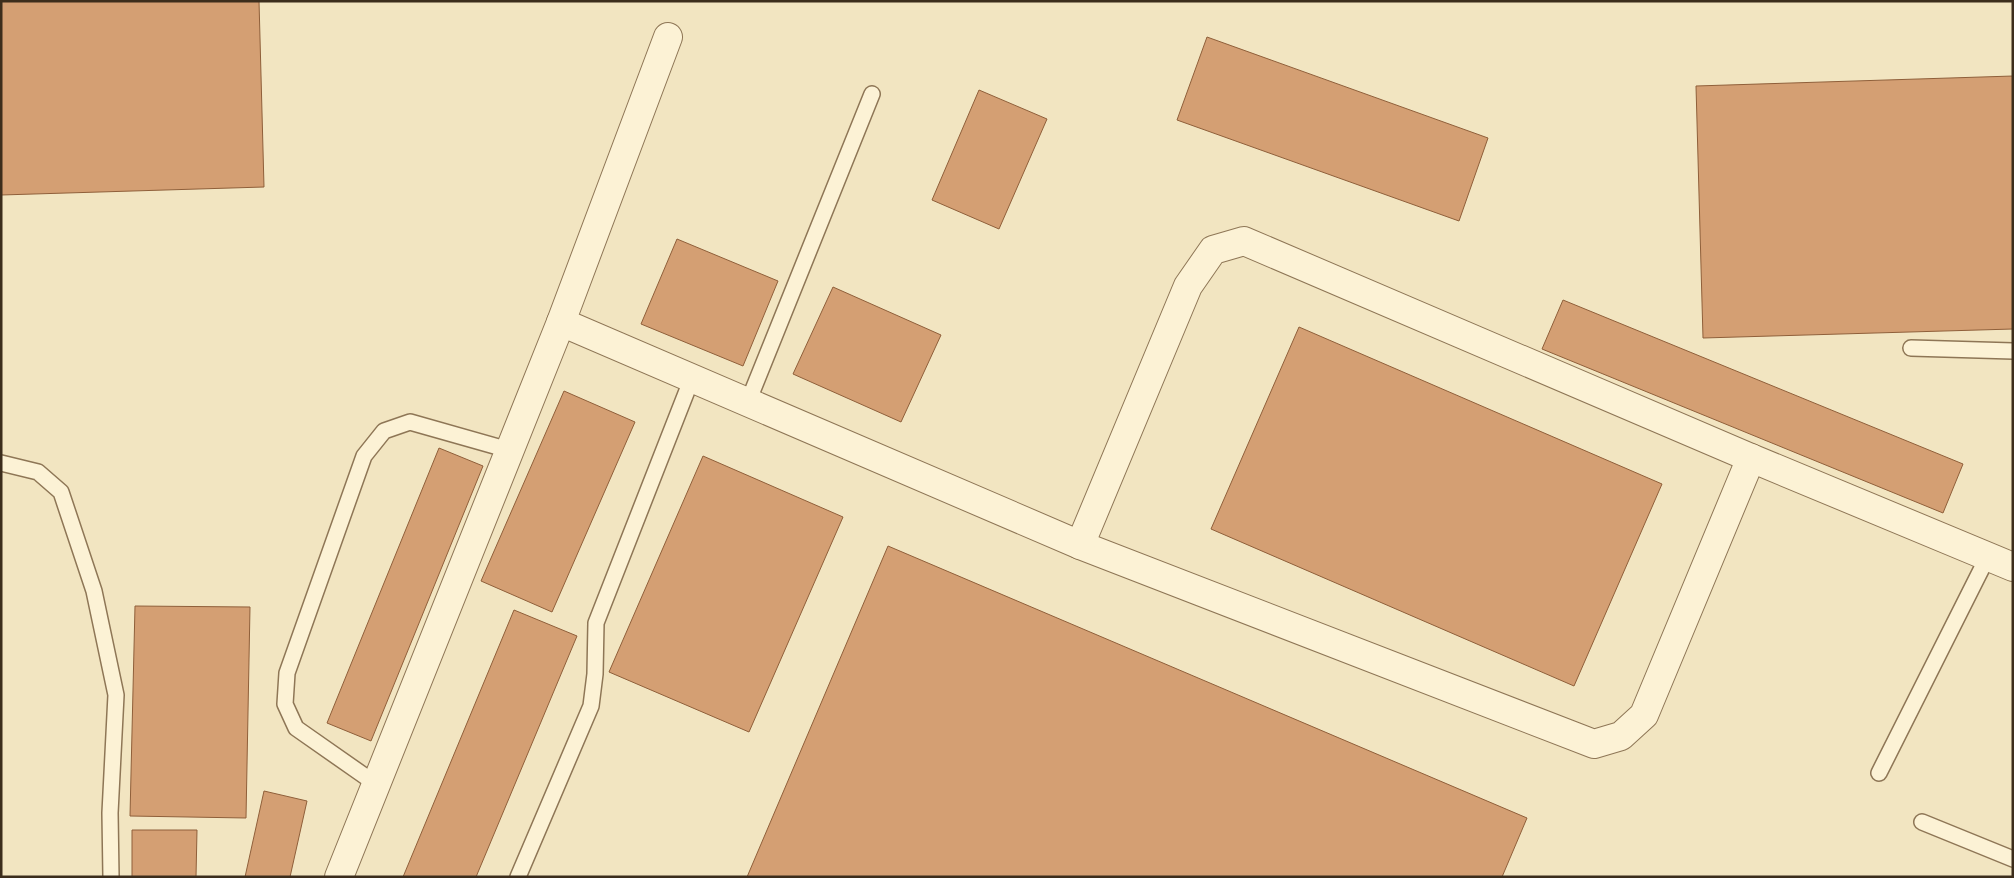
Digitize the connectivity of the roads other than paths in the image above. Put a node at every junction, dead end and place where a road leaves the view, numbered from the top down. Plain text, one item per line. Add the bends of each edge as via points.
1 (668, 37) dead end
2 (872, 94) dead end
3 (561, 322) junction
4 (1911, 348) dead end
5 (2013, 351) edge
6 (692, 378) junction
7 (748, 402) junction
8 (509, 450) junction
9 (1751, 458) junction
10 (1, 463) edge
11 (1080, 545) junction
12 (1988, 556) junction
13 (2013, 567) edge
14 (1878, 772) dead end
15 (376, 784) junction
16 (1922, 822) dead end
17 (2013, 859) edge
18 (111, 877) edge
19 (339, 877) edge
20 (518, 877) edge

1 - 3 street
2 - 7 lane
3 - 6 street
3 - 8 street
4 - 5 lane
6 - 7 street
6 - 20 lane via 596,623 591,706
7 - 11 street
8 - 15 street
8 - 15 lane via 410,422 384,431 364,456 287,673 285,704 296,728
9 - 11 street via 1644,715 1620,736 1594,744
9 - 11 street via 1244,241 1213,250 1188,286
9 - 12 street
10 - 18 lane via 38,472 61,492 94,591 116,695 110,814
12 - 13 street
12 - 14 lane
15 - 19 street
16 - 17 lane

